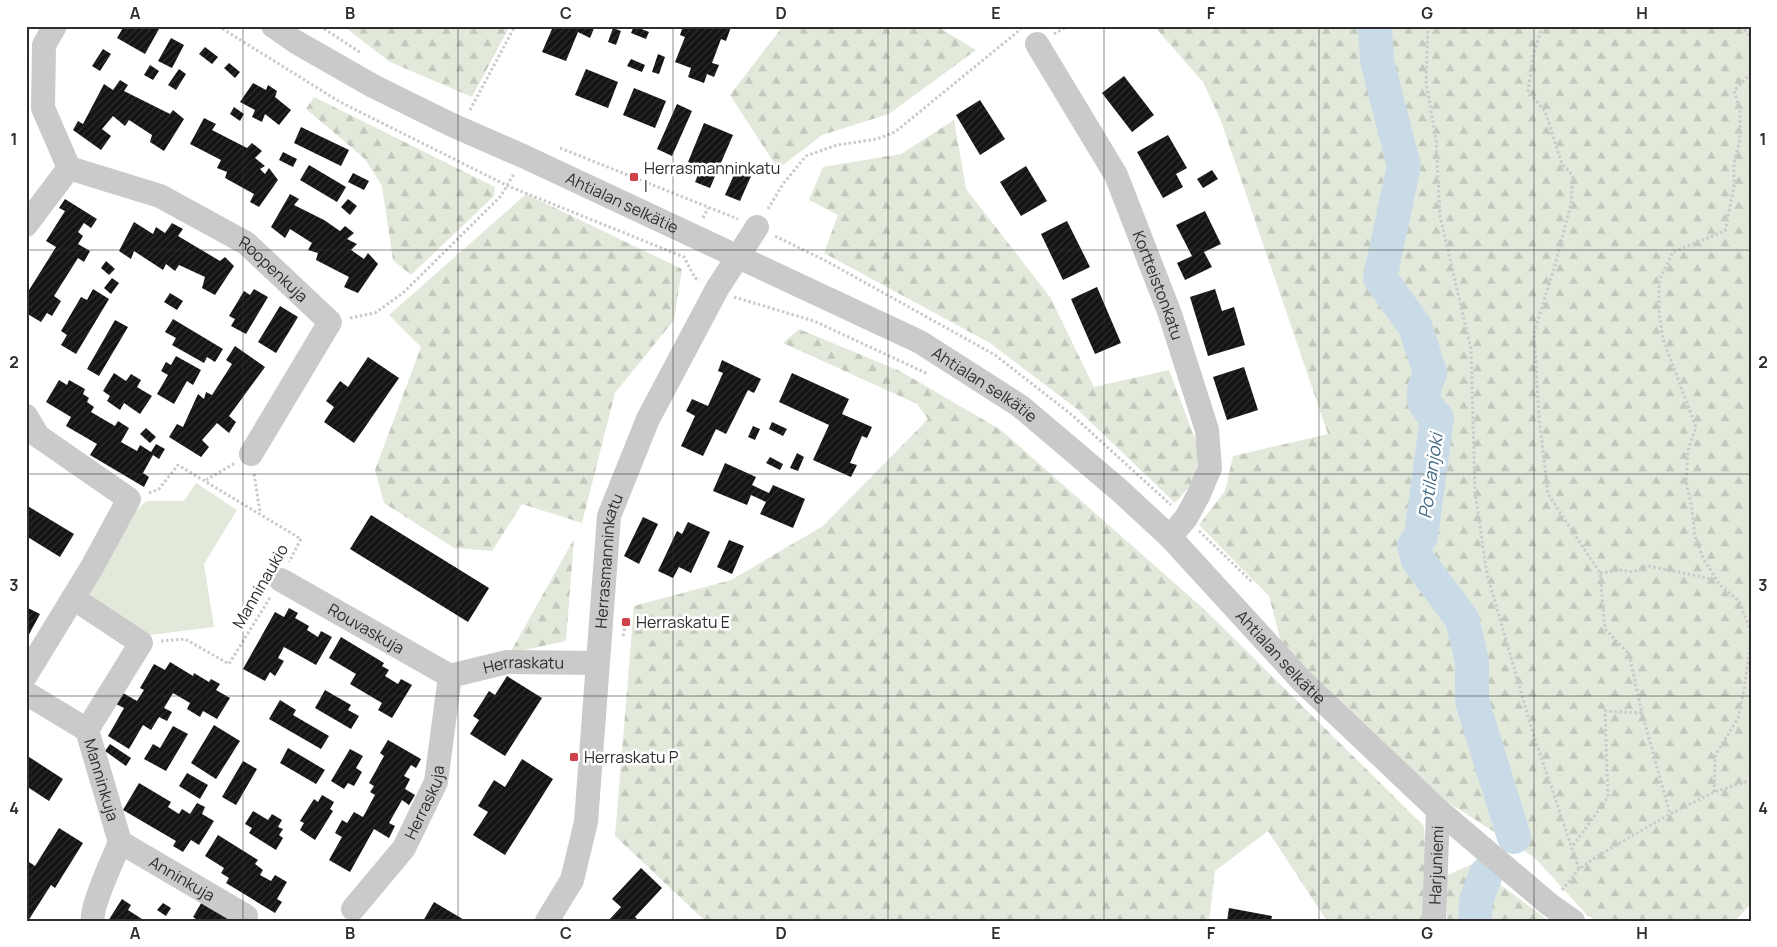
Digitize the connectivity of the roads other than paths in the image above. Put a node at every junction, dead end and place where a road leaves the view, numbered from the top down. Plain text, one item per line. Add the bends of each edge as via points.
1 (55, 26) edge
2 (273, 26) edge
3 (1031, 35) edge
4 (68, 168) junction
5 (26, 225) edge
6 (757, 227) road end
7 (738, 257) junction
8 (26, 416) edge
9 (251, 454) road end
10 (1170, 537) junction
11 (281, 580) road end
12 (73, 598) junction
13 (597, 664) junction
14 (26, 675) edge
15 (450, 676) junction
16 (26, 693) edge
17 (87, 730) junction
18 (1438, 810) junction
19 (120, 842) junction
20 (353, 909) dead end
21 (246, 916) dead end
22 (93, 921) edge
23 (547, 921) edge
24 (1434, 921) edge
25 (1573, 921) edge

1 - 4 street via 44,45 43,108
2 - 7 street, Ahtialan selkätie via 374,86 452,125
3 - 10 street, Kortteistonkatu via 1116,175 1170,314 1207,430 1210,468 1186,518
4 - 5 street
4 - 9 street, Roopenkuja via 160,196 246,243 330,322
6 - 7 street, Herrasmanninkatu
7 - 10 street, Ahtialan selkätie via 920,342 1011,401 1118,489
7 - 13 street, Herrasmanninkatu via 717,289 648,419 609,516
8 - 12 street via 38,436 130,499
10 - 18 street, Ahtialan selkätie via 1302,681
11 - 15 street, Rouvaskuja
12 - 14 street
12 - 17 street, Manninkuja via 140,643
13 - 15 street, Herraskatu via 507,662
13 - 23 street, Herrasmanninkatu via 586,822 572,880
15 - 20 street, Herraskuja via 436,782 404,848
16 - 17 street
17 - 19 street, Manninkuja
18 - 24 street, Harjuniemi
18 - 25 street, Ahtialan selkätie
19 - 21 street, Anninkuja
19 - 22 street via 98,898

